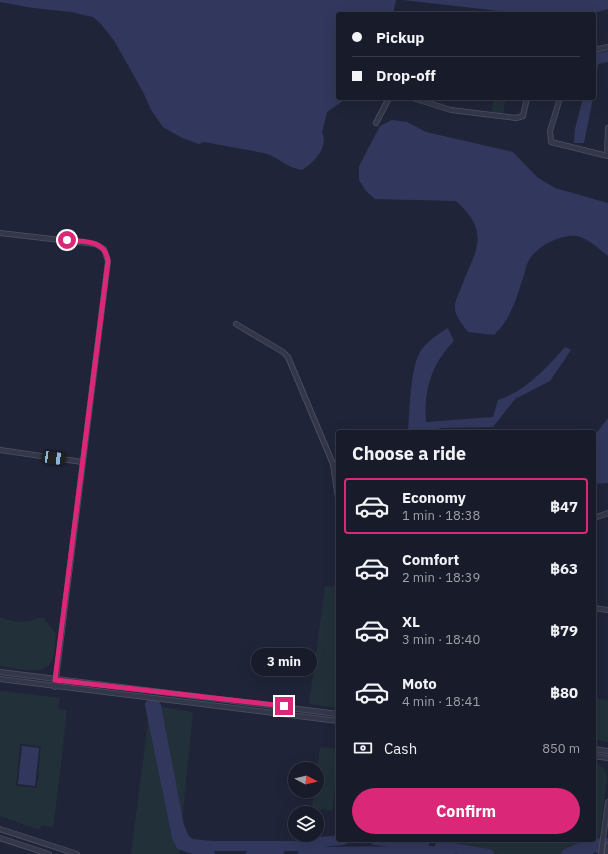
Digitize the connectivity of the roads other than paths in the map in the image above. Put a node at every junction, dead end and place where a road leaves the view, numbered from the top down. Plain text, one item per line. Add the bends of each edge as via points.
1 (608, 47) edge
2 (596, 50) edge
3 (388, 100) edge
4 (419, 100) edge
5 (526, 100) edge
6 (559, 100) edge
7 (376, 123) dead end
8 (608, 128) edge
9 (608, 155) edge
10 (0, 233) edge
11 (236, 324) dead end
12 (0, 450) edge
13 (82, 462) junction
14 (336, 484) edge
15 (608, 513) edge
16 (596, 517) edge
17 (596, 608) edge
18 (608, 610) edge
19 (0, 672) edge
20 (0, 679) edge
21 (55, 680) junction
22 (55, 687) junction
23 (336, 714) edge
24 (336, 721) edge
25 (596, 749) edge
26 (608, 751) edge
27 (596, 756) edge
28 (608, 758) edge
29 (608, 802) edge
30 (0, 829) edge
31 (0, 838) edge
32 (608, 845) edge
33 (49, 854) edge
34 (77, 854) edge
35 (601, 854) edge
36 (607, 854) edge

1 - 2 street
3 - 7 street
4 - 5 street via 451,110 516,118 522,116
6 - 9 street via 549,140
8 - 9 street
10 - 13 street via 95,244 104,248 107,253
11 - 14 street via 288,357 333,464
12 - 13 street
13 - 21 street
15 - 16 street
17 - 18 street
19 - 21 street
20 - 22 street
21 - 22 street
21 - 23 street
22 - 24 street
25 - 26 street
27 - 28 street
29 - 35 street
30 - 34 street
31 - 33 street
32 - 36 street

